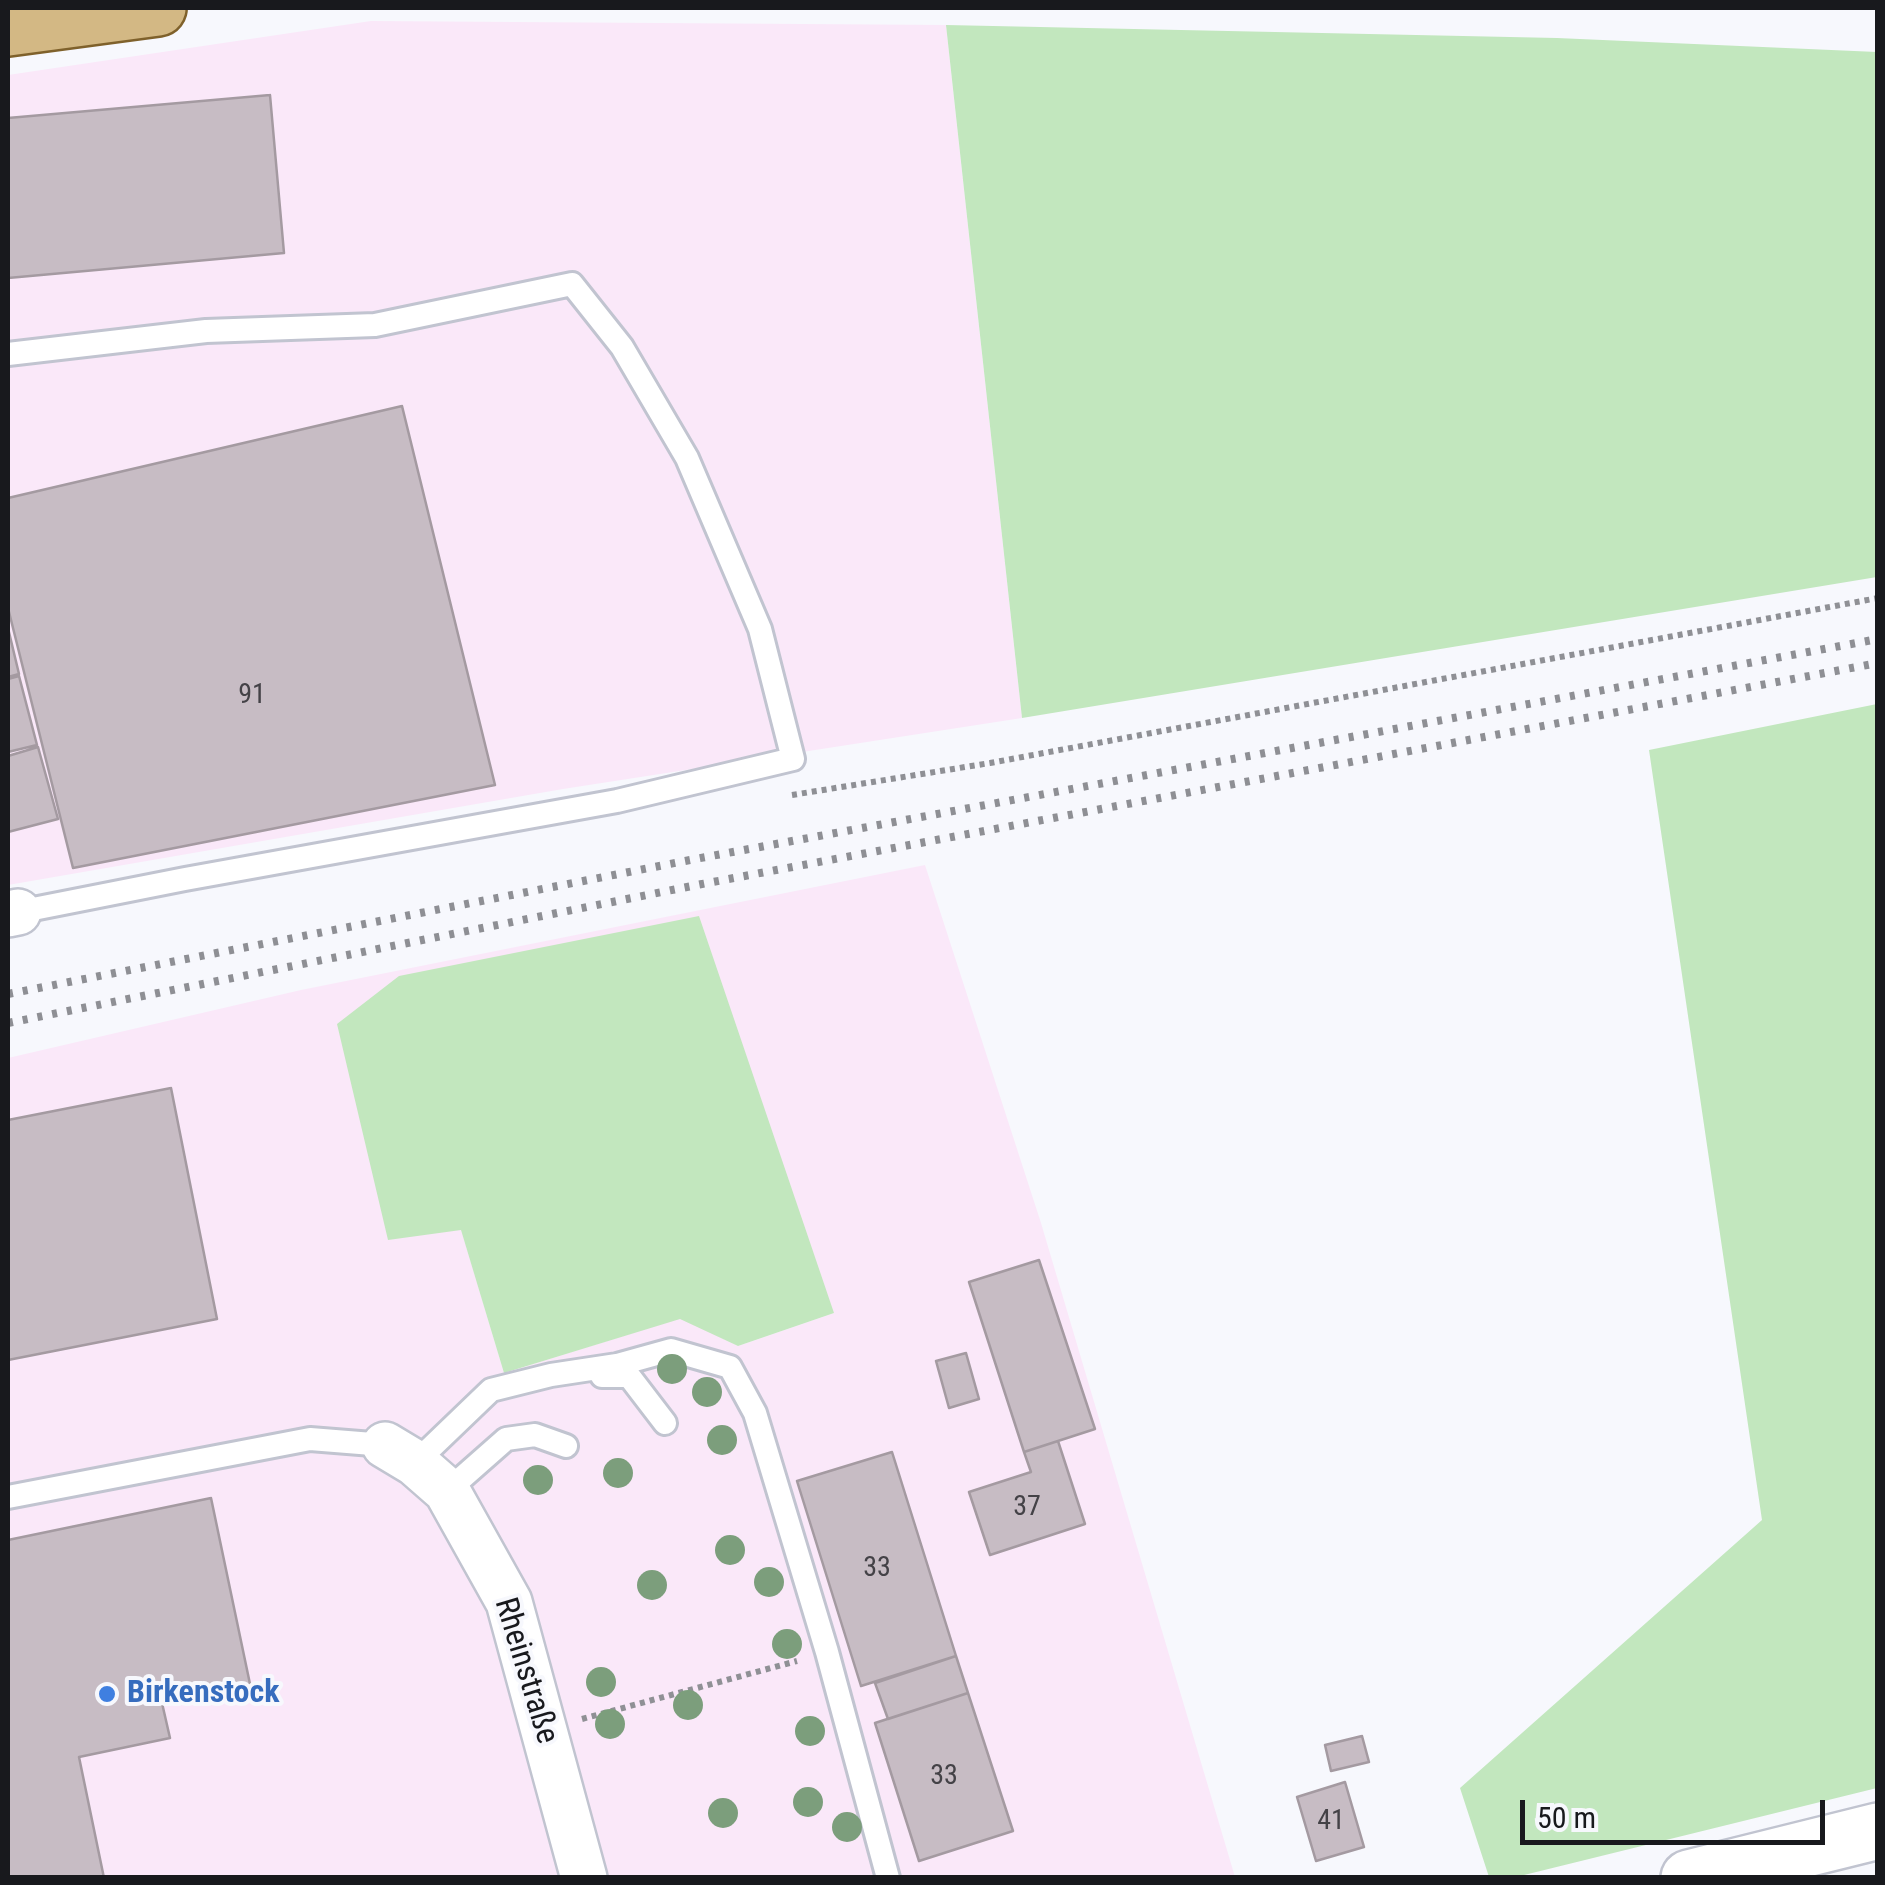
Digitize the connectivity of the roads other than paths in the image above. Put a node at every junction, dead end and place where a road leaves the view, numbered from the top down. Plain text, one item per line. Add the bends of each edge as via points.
1 (158, 8) edge
2 (8, 28) edge
3 (8, 354) edge
4 (13, 913) edge
5 (550, 1375) junction
6 (666, 1423) dead end
7 (566, 1446) dead end
8 (416, 1466) junction
9 (8, 1497) edge
10 (1878, 1830) edge
11 (584, 1878) edge
12 (888, 1878) edge
13 (1689, 1878) edge

1 - 2 main road
3 - 4 lane via 206,330 375,325 572,284 622,346 687,458 760,629 793,759 617,801
5 - 6 lane via 628,1376
5 - 8 lane via 490,1390
5 - 12 lane via 671,1350 730,1367 755,1412
7 - 8 lane via 535,1435 506,1438
8 - 9 lane via 310,1439
8 - 11 street, Rheinstraße via 509,1602
10 - 13 street

